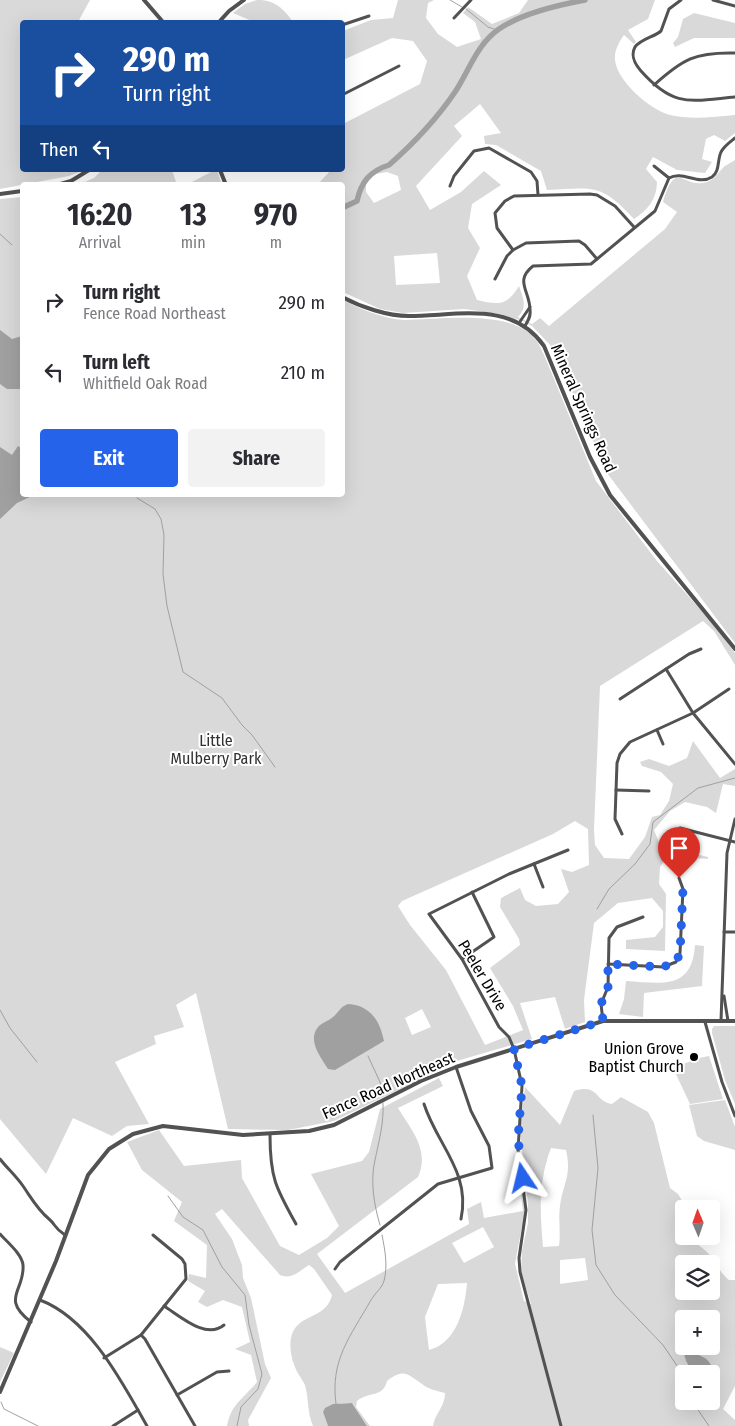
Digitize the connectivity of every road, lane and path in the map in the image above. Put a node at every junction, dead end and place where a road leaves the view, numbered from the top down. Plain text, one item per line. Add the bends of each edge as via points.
1 (144, 0) edge
2 (244, 0) edge
3 (471, 0) edge
4 (681, 0) edge
5 (713, 0) edge
6 (735, 6) edge
7 (369, 16) dead end
8 (454, 18) dead end
9 (161, 20) edge
10 (221, 20) edge
11 (345, 24) edge
12 (735, 53) edge
13 (399, 66) dead end
14 (654, 85) junction
15 (345, 93) edge
16 (735, 97) edge
17 (735, 138) edge
18 (654, 166) dead end
19 (86, 172) edge
20 (670, 178) junction
21 (68, 182) edge
22 (450, 186) dead end
23 (20, 190) edge
24 (0, 194) edge
25 (538, 195) junction
26 (634, 227) junction
27 (513, 250) junction
28 (597, 259) junction
29 (495, 279) dead end
30 (345, 297) edge
31 (530, 307) junction
32 (519, 323) junction
33 (526, 326) junction
34 (701, 649) dead end
35 (735, 649) edge
36 (666, 669) junction
37 (729, 689) dead end
38 (620, 699) dead end
39 (693, 713) junction
40 (657, 730) junction
41 (663, 744) dead end
42 (735, 764) edge
43 (616, 790) junction
44 (649, 791) dead end
45 (735, 819) edge
46 (680, 828) dead end
47 (622, 834) dead end
48 (730, 840) junction
49 (735, 842) edge
50 (568, 850) dead end
51 (534, 864) junction
52 (679, 878) dead end
53 (543, 887) dead end
54 (472, 892) junction
55 (643, 917) dead end
56 (724, 932) junction
57 (735, 932) edge
58 (462, 959) junction
59 (608, 964) junction
60 (723, 993) junction
61 (603, 1021) junction
62 (722, 1021) junction
63 (728, 1021) junction
64 (735, 1021) edge
65 (705, 1022) junction
66 (514, 1049) junction
67 (456, 1067) junction
68 (424, 1104) dead end
69 (735, 1116) edge
70 (270, 1135) junction
71 (0, 1159) edge
72 (459, 1178) junction
73 (461, 1219) dead end
74 (296, 1224) dead end
75 (0, 1234) edge
76 (64, 1235) junction
77 (153, 1235) dead end
78 (335, 1269) dead end
79 (10, 1294) dead end
80 (40, 1300) junction
81 (11, 1306) dead end
82 (164, 1306) junction
83 (31, 1322) junction
84 (224, 1325) dead end
85 (141, 1335) junction
86 (104, 1358) junction
87 (229, 1371) dead end
88 (0, 1392) edge
89 (178, 1395) junction
90 (138, 1410) junction
91 (112, 1426) edge
92 (147, 1426) edge
93 (195, 1426) edge
94 (561, 1426) edge

1 - 9 street
2 - 10 street
3 - 8 street
4 - 14 street via 669,9 661,31 642,41 634,50 634,62
5 - 6 street
7 - 11 street
12 - 14 street via 697,56 678,63
13 - 15 street
14 - 16 street via 674,98 684,100
17 - 20 street via 720,154 718,170 713,176 706,180 679,175
18 - 20 street
19 - 21 street
20 - 26 street via 655,211
22 - 25 street via 474,151 488,148 531,172 537,182
23 - 24 street
25 - 26 street via 597,195 615,206
25 - 27 street via 514,196 495,213 497,228
26 - 28 street
27 - 28 street via 535,242 572,240 585,245
27 - 29 street
28 - 31 street via 591,264 533,266 523,277
30 - 32 street, Mineral Springs Road via 398,315 474,313
31 - 32 street
31 - 33 street
32 - 33 street, Mineral Springs Road
33 - 35 street, Mineral Springs Road via 535,332 544,346 590,457 610,495
34 - 36 street
36 - 38 street
36 - 39 street
37 - 39 street
39 - 40 street
39 - 42 street
40 - 41 street
40 - 43 street via 630,742 620,754
43 - 44 street
43 - 47 street via 614,819
45 - 48 street
46 - 48 street
48 - 49 street
48 - 56 street
50 - 51 street
51 - 53 street
51 - 54 street
52 - 59 street via 683,889 680,953 676,962 663,967
54 - 58 street via 494,937
54 - 58 street, Peeler Drive via 429,914
55 - 59 street via 616,926 609,938
56 - 57 street
56 - 60 street
58 - 66 street, Peeler Drive
59 - 61 street via 608,987 601,1004
60 - 62 street
60 - 63 street
61 - 65 street, Fence Road Northeast
61 - 66 street, Fence Road Northeast
62 - 63 street, Fence Road Northeast
62 - 65 street, Fence Road Northeast
63 - 64 street, Fence Road Northeast
65 - 69 street
66 - 67 street, Fence Road Northeast
66 - 94 street via 522,1086 518,1150 526,1210 520,1272
67 - 70 street, Fence Road Northeast via 330,1126
67 - 72 street via 471,1111 486,1138 492,1165 489,1170
68 - 72 street
70 - 74 street via 274,1184
70 - 76 street, Fence Road Northeast via 224,1134 178,1126 156,1127 133,1134 109,1148 92,1167
71 - 76 street via 55,1230
72 - 73 street via 464,1200
72 - 78 street via 438,1184
75 - 79 street via 21,1258 23,1265
76 - 80 street, Fence Road Northeast
77 - 82 street via 182,1259 187,1271 186,1279
80 - 83 street, Fence Road Northeast
80 - 86 street via 50,1303 84,1331
81 - 83 street via 17,1315
82 - 84 street via 207,1330 219,1330
82 - 85 street
83 - 88 street, Fence Road Northeast
85 - 86 street
85 - 89 street
86 - 90 street
87 - 89 street via 217,1372
89 - 93 street
90 - 91 street
90 - 92 street

